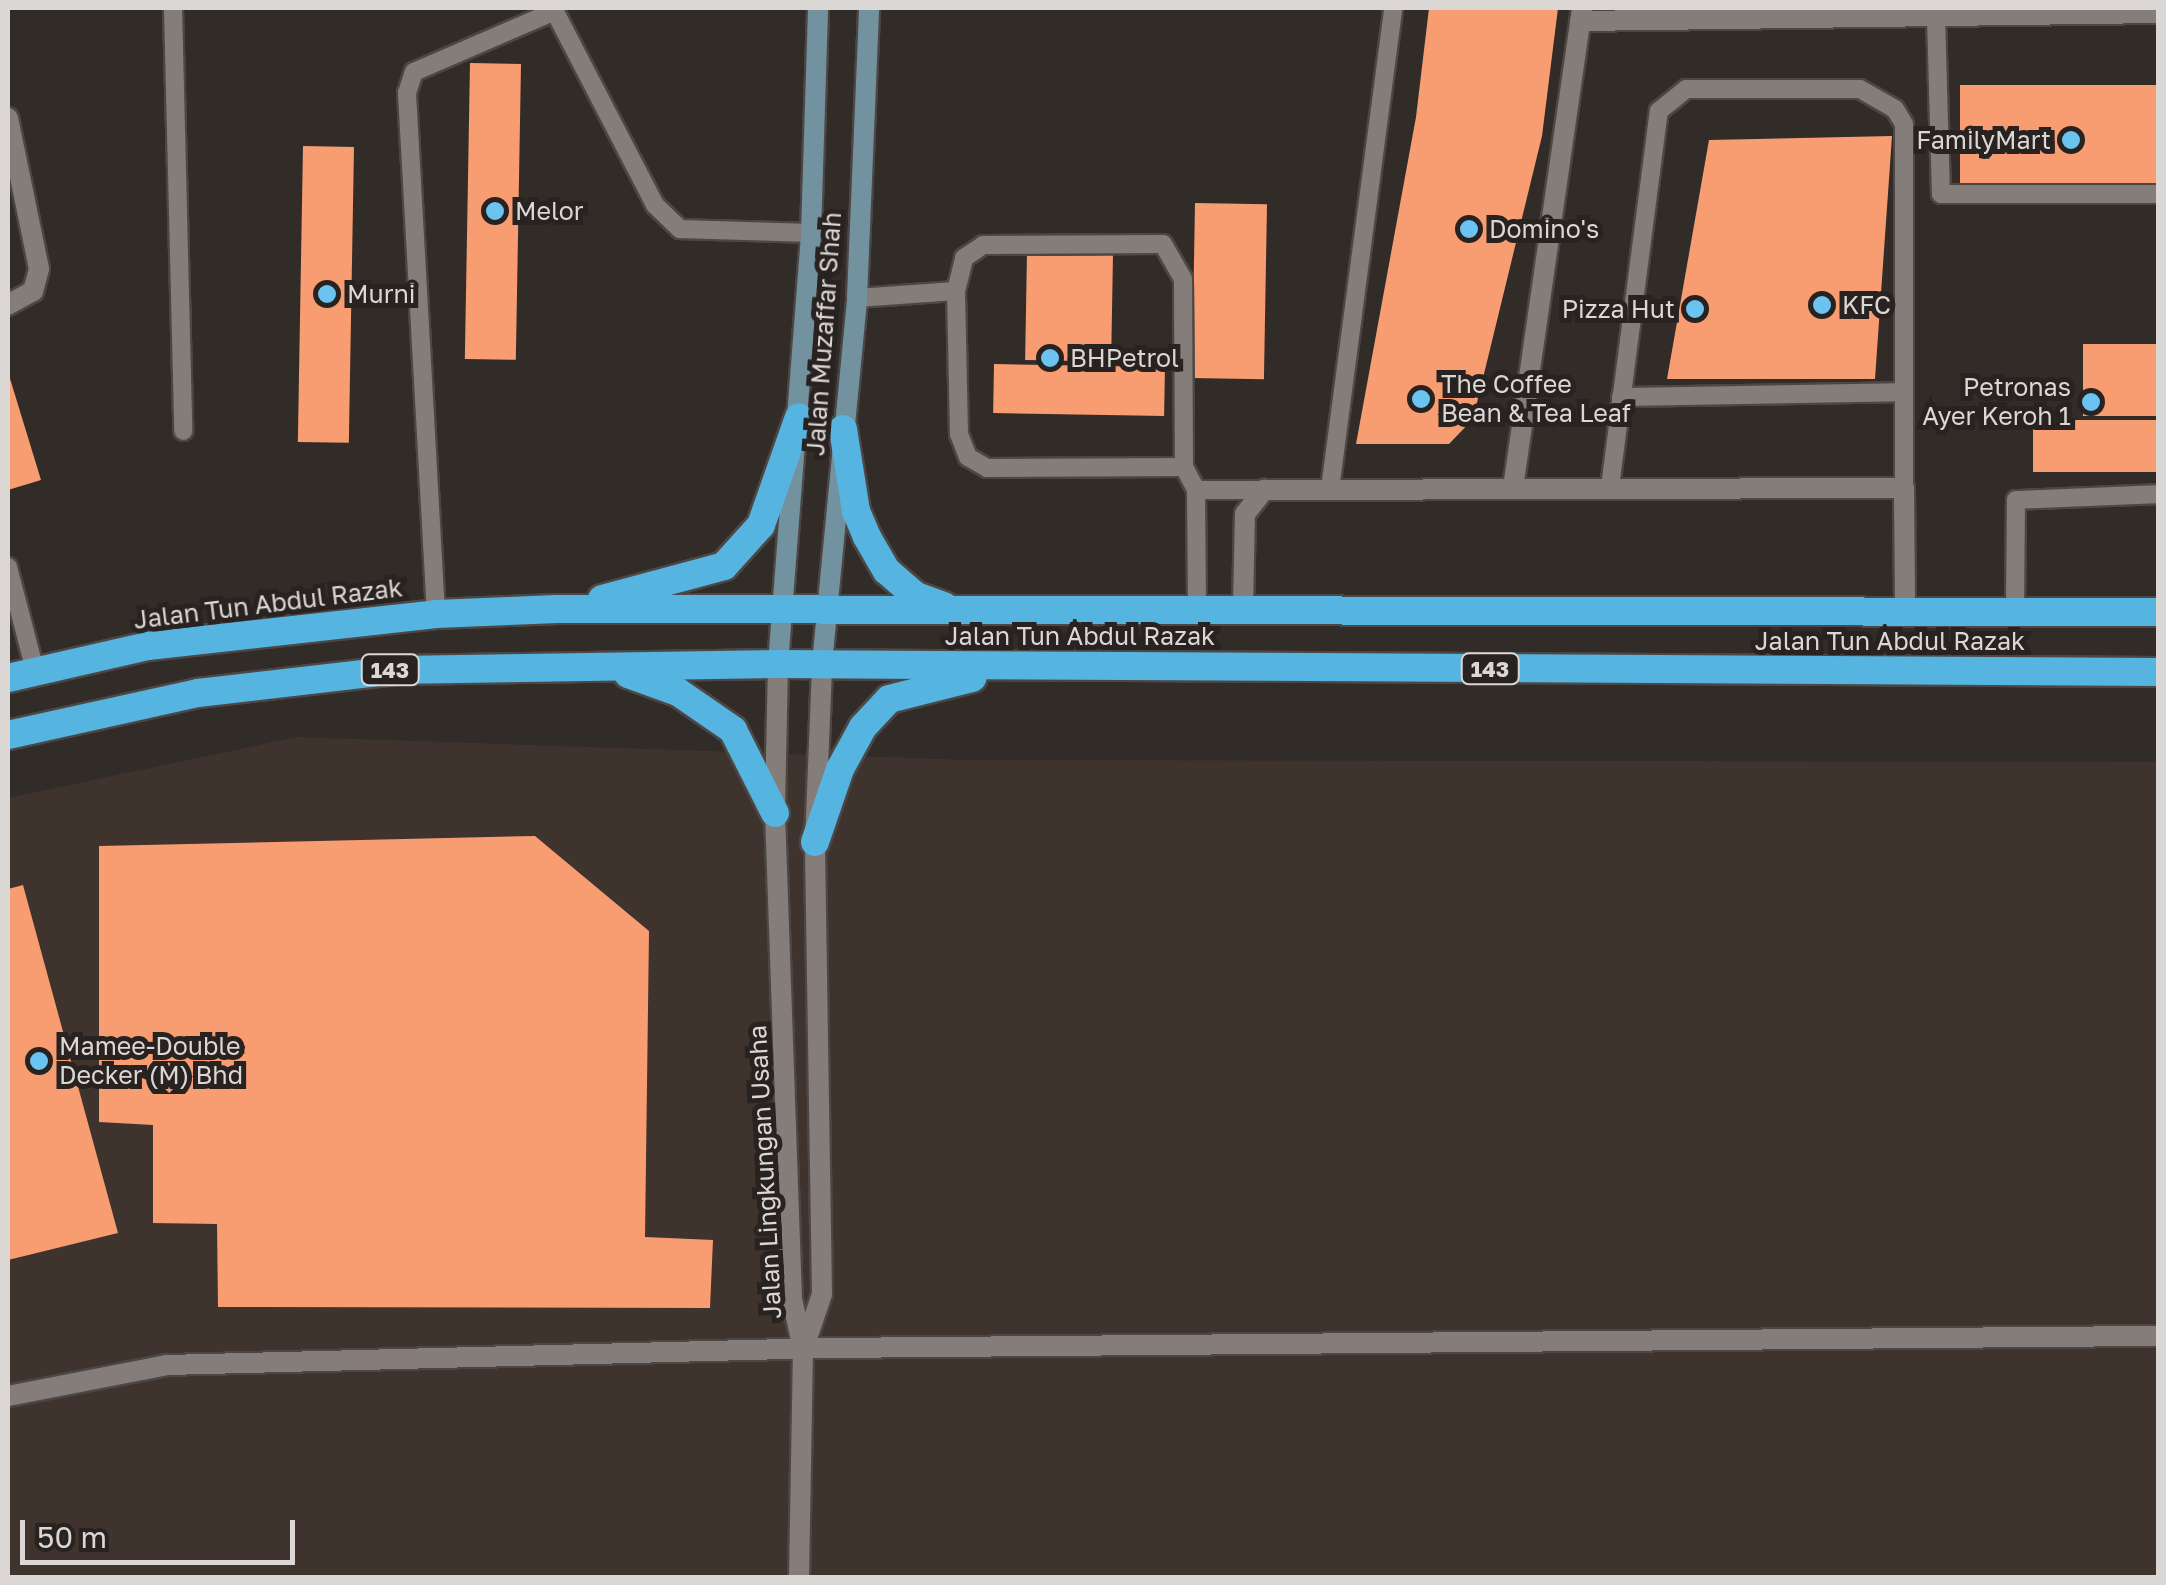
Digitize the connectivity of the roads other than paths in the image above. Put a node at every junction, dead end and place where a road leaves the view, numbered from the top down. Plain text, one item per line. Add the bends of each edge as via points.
1 (173, 8) edge
2 (818, 8) edge
3 (869, 8) edge
4 (1393, 8) edge
5 (554, 9) edge
6 (2158, 13) edge
7 (1581, 14) edge
8 (1936, 16) junction
9 (8, 118) edge
10 (2158, 194) edge
11 (811, 232) junction
12 (956, 290) junction
13 (857, 298) junction
14 (8, 305) edge
15 (1904, 392) junction
16 (1621, 397) junction
17 (799, 417) junction
18 (843, 429) junction
19 (183, 431) dead end
20 (1184, 467) junction
21 (1610, 487) junction
22 (1513, 488) junction
23 (1904, 488) junction
24 (1330, 489) junction
25 (1196, 490) junction
26 (1264, 490) junction
27 (2158, 494) edge
28 (8, 567) edge
29 (1243, 607) junction
30 (1197, 608) junction
31 (557, 609) junction
32 (1905, 610) junction
33 (2015, 612) junction
34 (2158, 612) edge
35 (826, 613) junction
36 (964, 613) junction
37 (436, 614) junction
38 (782, 614) junction
39 (778, 664) junction
40 (822, 664) junction
41 (602, 666) junction
42 (1052, 667) junction
43 (2158, 672) edge
44 (21, 674) edge
45 (8, 735) edge
46 (775, 812) junction
47 (815, 842) junction
48 (2158, 1336) edge
49 (803, 1349) junction
50 (8, 1396) edge
51 (798, 1578) edge

1 - 19 lane
2 - 11 main road, Jalan Muzaffar Shah
3 - 13 main road, Jalan Muzaffar Shah
4 - 24 lane
5 - 11 lane via 655,206 680,229
5 - 37 lane via 414,72 407,92
6 - 8 street
7 - 8 street
7 - 22 street
8 - 10 lane via 1940,194
9 - 14 street via 40,269 33,291
11 - 17 main road, Jalan Muzaffar Shah
12 - 13 lane
12 - 20 lane via 959,434 968,457 986,468
12 - 20 lane via 964,258 983,245 1163,244 1183,279
13 - 18 main road, Jalan Muzaffar Shah
15 - 16 lane
15 - 16 lane via 1904,124 1896,109 1860,88 1686,89 1659,111
15 - 23 lane
16 - 21 lane
17 - 31 highway via 760,525 724,566
17 - 38 main road, Jalan Muzaffar Shah
18 - 35 main road, Jalan Muzaffar Shah
18 - 36 highway via 856,511 887,571 916,596
20 - 25 lane
21 - 22 street
21 - 23 street
22 - 24 street
23 - 32 street
24 - 26 street
25 - 26 lane
25 - 30 lane
26 - 29 street via 1245,514
27 - 33 lane via 2016,500
28 - 44 lane
29 - 30 highway, Jalan Tun Abdul Razak / 143
29 - 32 highway, Jalan Tun Abdul Razak / 143
30 - 36 highway, Jalan Tun Abdul Razak / 143
31 - 37 highway, Jalan Tun Abdul Razak / 143
31 - 38 highway, Jalan Tun Abdul Razak / 143
32 - 33 highway, Jalan Tun Abdul Razak / 143
33 - 34 highway, Jalan Tun Abdul Razak / 143
35 - 36 highway, Jalan Tun Abdul Razak / 143
35 - 38 highway, Jalan Tun Abdul Razak / 143
35 - 40 main road, Jalan Muzaffar Shah
37 - 44 highway, Jalan Tun Abdul Razak / 143 via 148,646
38 - 39 main road, Jalan Muzaffar Shah
39 - 40 highway, Jalan Tun Abdul Razak / 143
39 - 41 highway, Jalan Tun Abdul Razak / 143
39 - 46 street, Jalan Lingkungan Usaha
40 - 42 highway, Jalan Tun Abdul Razak / 143
40 - 47 street, Jalan Lingkungan Usaha
41 - 45 highway, Jalan Tun Abdul Razak / 143 via 396,670 198,692
41 - 46 highway via 663,684 721,719 751,757
42 - 43 highway, Jalan Tun Abdul Razak / 143
42 - 47 highway via 953,680 889,700 863,727 840,769
46 - 49 street, Jalan Lingkungan Usaha via 792,1299
47 - 49 street, Jalan Lingkungan Usaha via 822,1294
48 - 49 street
49 - 50 street via 167,1365
49 - 51 street

